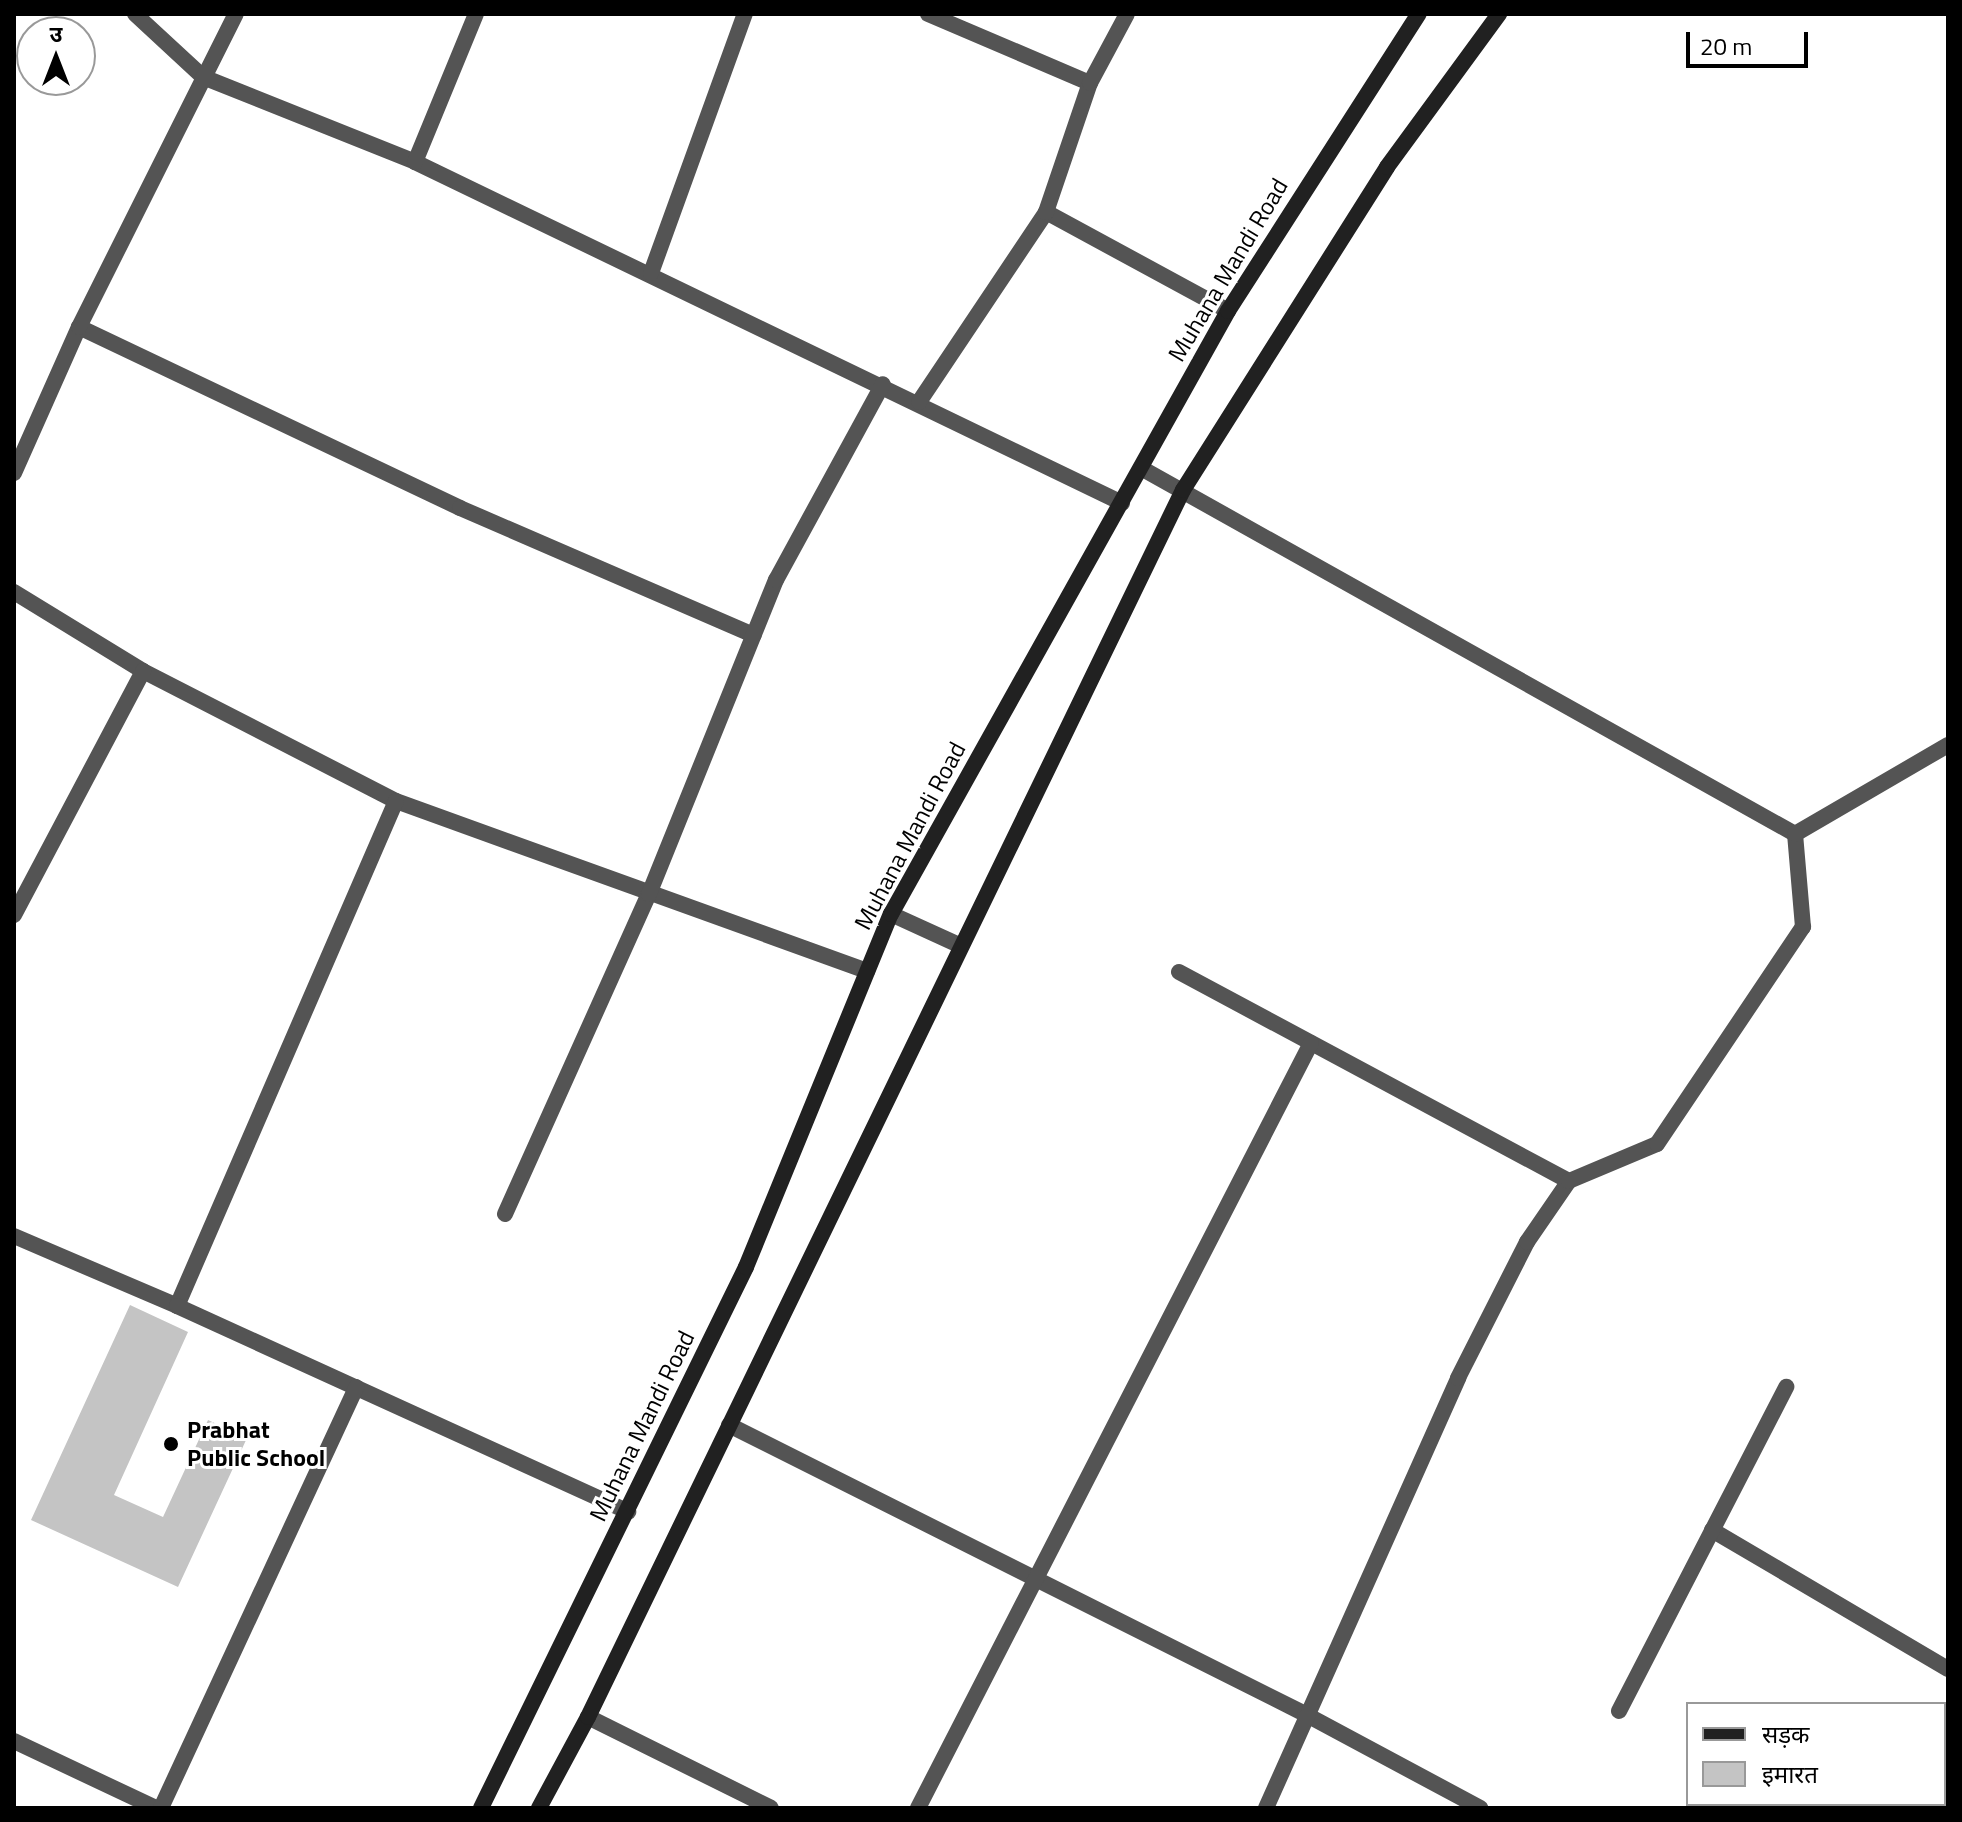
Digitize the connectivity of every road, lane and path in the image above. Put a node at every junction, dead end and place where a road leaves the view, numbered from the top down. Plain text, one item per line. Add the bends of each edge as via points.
1 (135, 14) edge
2 (236, 14) edge
3 (476, 14) edge
4 (745, 14) edge
5 (928, 14) edge
6 (1127, 14) edge
7 (1419, 14) edge
8 (1499, 14) edge
9 (203, 77) junction
10 (1090, 83) junction
11 (415, 162) junction
12 (1046, 212) junction
13 (651, 273) junction
14 (1228, 311) junction
15 (79, 327) junction
16 (883, 384) junction
17 (919, 402) junction
18 (1141, 468) junction
19 (14, 473) edge
20 (1183, 490) junction
21 (1122, 503) junction
22 (14, 592) edge
23 (754, 635) junction
24 (143, 671) junction
25 (1948, 745) edge
26 (396, 801) junction
27 (1795, 834) junction
28 (649, 894) junction
29 (891, 914) junction
30 (14, 915) edge
31 (959, 945) junction
32 (867, 971) junction
33 (1179, 972) dead end
34 (1311, 1043) junction
35 (1569, 1181) junction
36 (505, 1214) dead end
37 (14, 1236) edge
38 (177, 1306) junction
39 (356, 1387) junction
40 (1786, 1387) dead end
41 (729, 1425) junction
42 (628, 1512) junction
43 (1712, 1530) junction
44 (1036, 1582) junction
45 (1948, 1669) edge
46 (1619, 1711) dead end
47 (1305, 1714) junction
48 (588, 1717) junction
49 (14, 1741) edge
50 (159, 1808) edge
51 (481, 1808) edge
52 (539, 1808) edge
53 (771, 1808) edge
54 (918, 1808) edge
55 (1266, 1808) edge
56 (1480, 1808) edge

1 - 9 street
2 - 9 street
3 - 11 street
4 - 13 street
5 - 10 street
6 - 10 street
7 - 14 main road, Muhana Mandi Road
8 - 20 main road via 1387,167
9 - 11 street
9 - 15 street
10 - 12 street
11 - 13 street
12 - 14 street
12 - 17 street
13 - 16 street
14 - 18 main road, Muhana Mandi Road
15 - 19 street
15 - 23 street via 460,508
16 - 17 street
16 - 23 street via 776,580
17 - 21 street
18 - 20 street
18 - 21 main road, Muhana Mandi Road
20 - 27 street
20 - 31 main road
21 - 29 main road, Muhana Mandi Road
22 - 24 street
23 - 28 street
24 - 26 street
24 - 30 street
25 - 27 street
26 - 28 street
26 - 38 street
27 - 35 street via 1803,927 1657,1144
28 - 32 street
28 - 36 street
29 - 31 street
29 - 32 main road, Muhana Mandi Road
31 - 41 main road
32 - 42 main road, Muhana Mandi Road via 746,1267
33 - 34 street
34 - 35 street
34 - 44 street
35 - 47 street via 1527,1242 1458,1378
37 - 38 street
38 - 39 street
39 - 42 street
39 - 50 street
40 - 43 street
41 - 44 street
41 - 48 main road
42 - 51 main road, Muhana Mandi Road
43 - 45 street
43 - 46 street
44 - 47 street
44 - 54 street
47 - 55 street
47 - 56 street
48 - 52 main road
48 - 53 street
49 - 50 street

